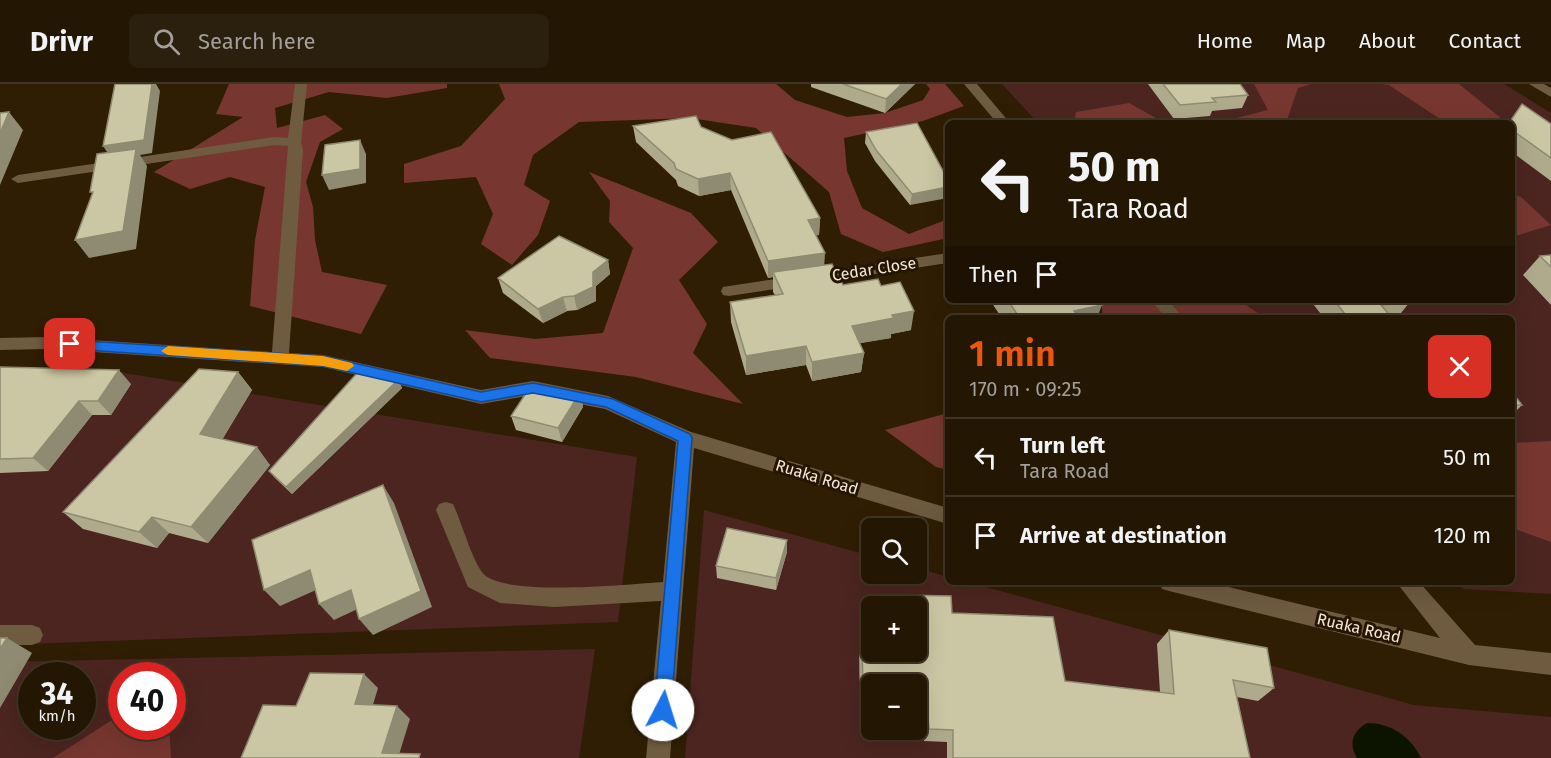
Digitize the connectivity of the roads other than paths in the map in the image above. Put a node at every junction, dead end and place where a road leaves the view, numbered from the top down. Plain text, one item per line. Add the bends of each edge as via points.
1 (301, 84) edge
2 (970, 84) edge
3 (1535, 84) edge
4 (1551, 93) edge
5 (1001, 120) edge
6 (294, 143) junction
7 (18, 179) dead end
8 (945, 258) edge
9 (729, 291) dead end
10 (1162, 303) edge
11 (1172, 315) edge
12 (0, 344) edge
13 (280, 358) junction
14 (686, 438) junction
15 (446, 510) dead end
16 (945, 515) edge
17 (1181, 585) edge
18 (1409, 585) edge
19 (674, 591) junction
20 (0, 635) edge
21 (32, 635) dead end
22 (1469, 655) junction
23 (1551, 664) edge
24 (658, 758) edge

1 - 6 street
2 - 5 street
3 - 4 street
6 - 7 street via 274,141
6 - 13 street
8 - 9 street, Cedar Close
10 - 11 street
12 - 13 street, Ruaka Road via 47,343
13 - 14 street, Ruaka Road via 323,361 481,397 533,388 554,392 608,403
14 - 16 street, Ruaka Road
14 - 19 street
15 - 19 street via 474,580 500,594 554,597
17 - 22 street, Ruaka Road
18 - 22 street
19 - 24 street
20 - 21 street
22 - 23 street, Ruaka Road

